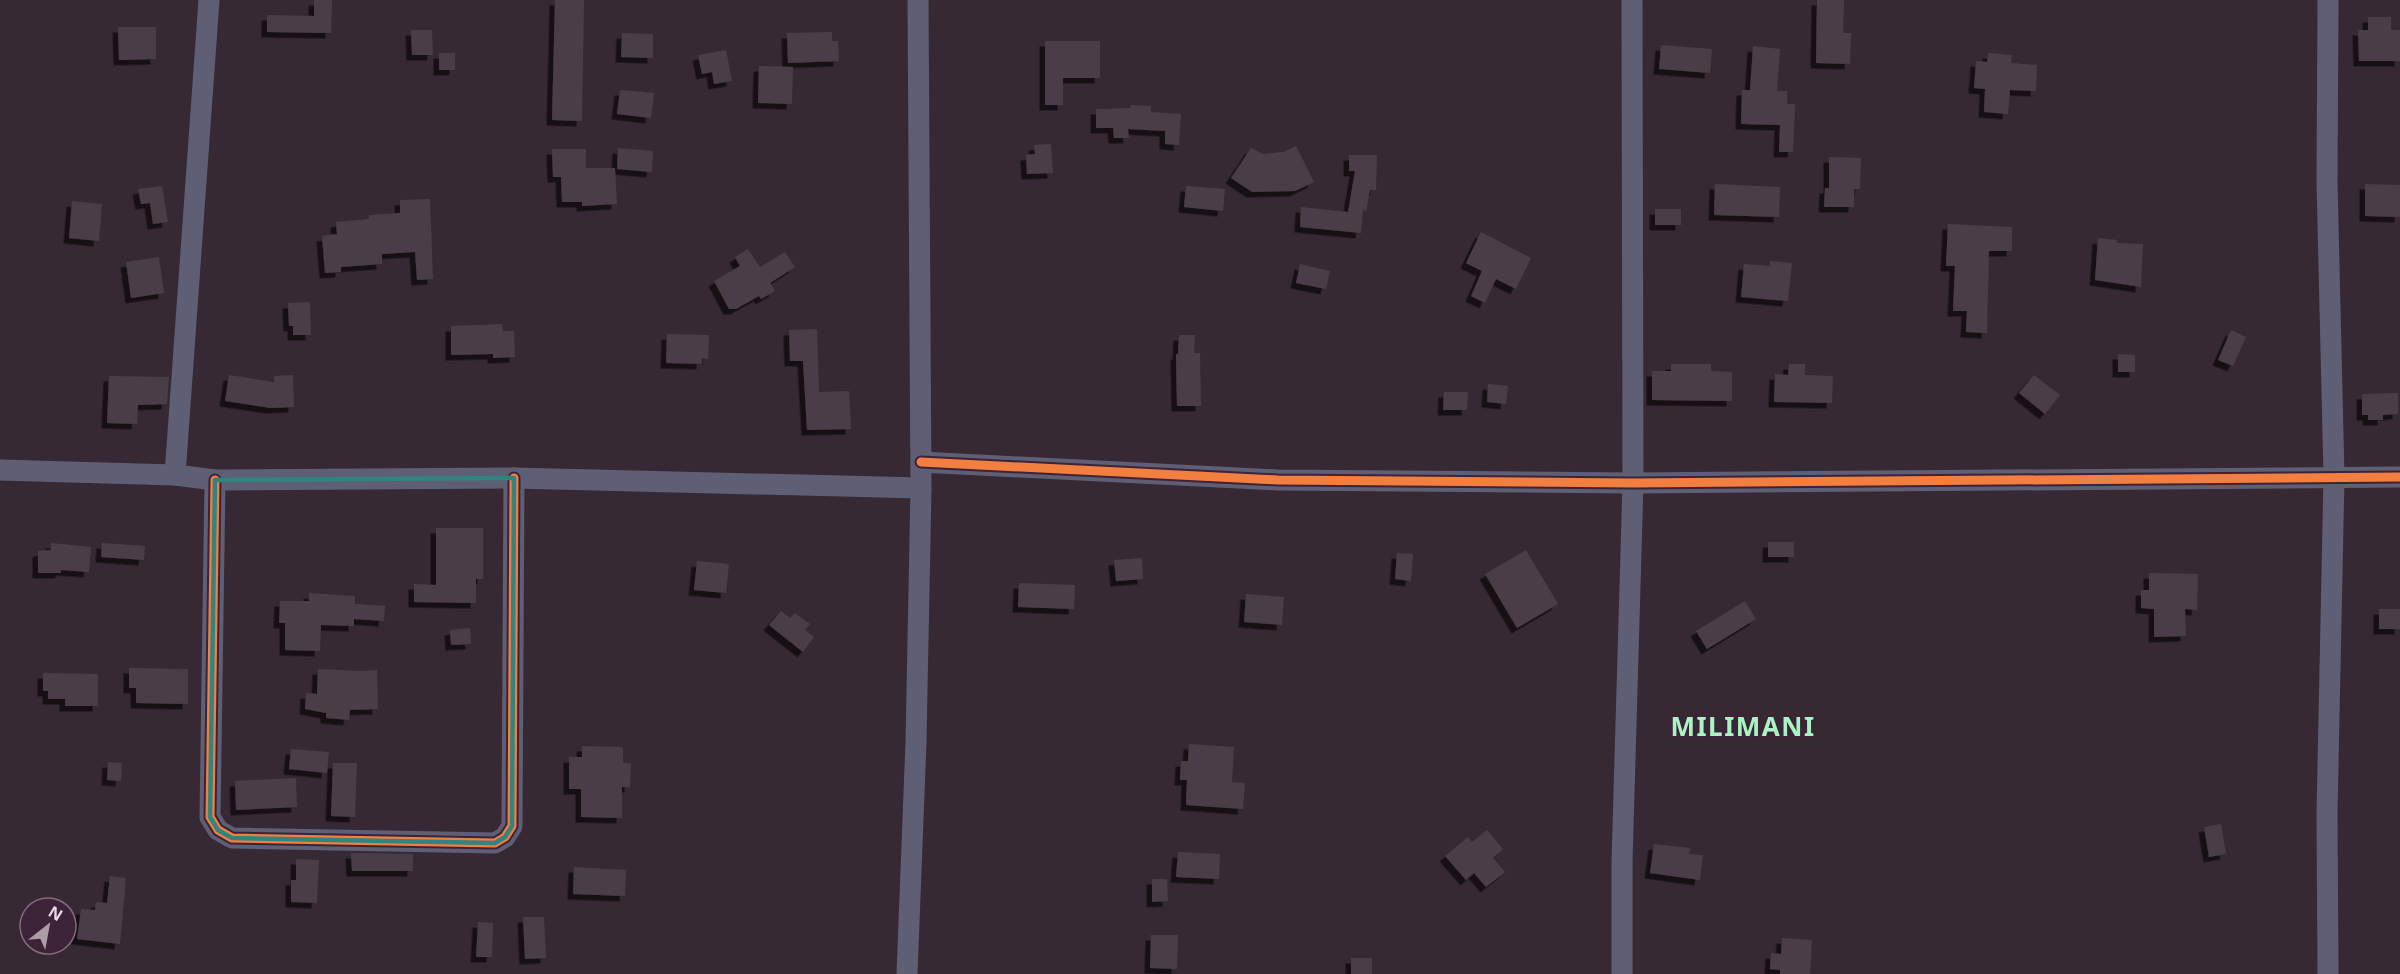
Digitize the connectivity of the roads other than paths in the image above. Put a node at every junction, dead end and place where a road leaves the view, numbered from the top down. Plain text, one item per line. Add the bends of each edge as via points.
1 (209, 0) edge
2 (918, 0) edge
3 (1632, 0) edge
4 (2328, 0) edge
5 (921, 462) junction
6 (0, 470) edge
7 (175, 475) junction
8 (2334, 476) junction
9 (2400, 477) edge
10 (514, 478) junction
11 (215, 480) junction
12 (1633, 483) junction
13 (921, 488) junction
14 (907, 974) edge
15 (1622, 974) edge
16 (2328, 974) edge

1 - 7 street
2 - 5 street
3 - 12 street
4 - 8 street via 2327,182
5 - 12 street via 1278,480
5 - 13 street
6 - 7 street
7 - 11 street
8 - 9 street
8 - 12 street
8 - 16 street
10 - 11 street
10 - 11 street via 512,826 495,843 232,838 218,830 210,817
10 - 13 street
12 - 15 street
13 - 14 street

